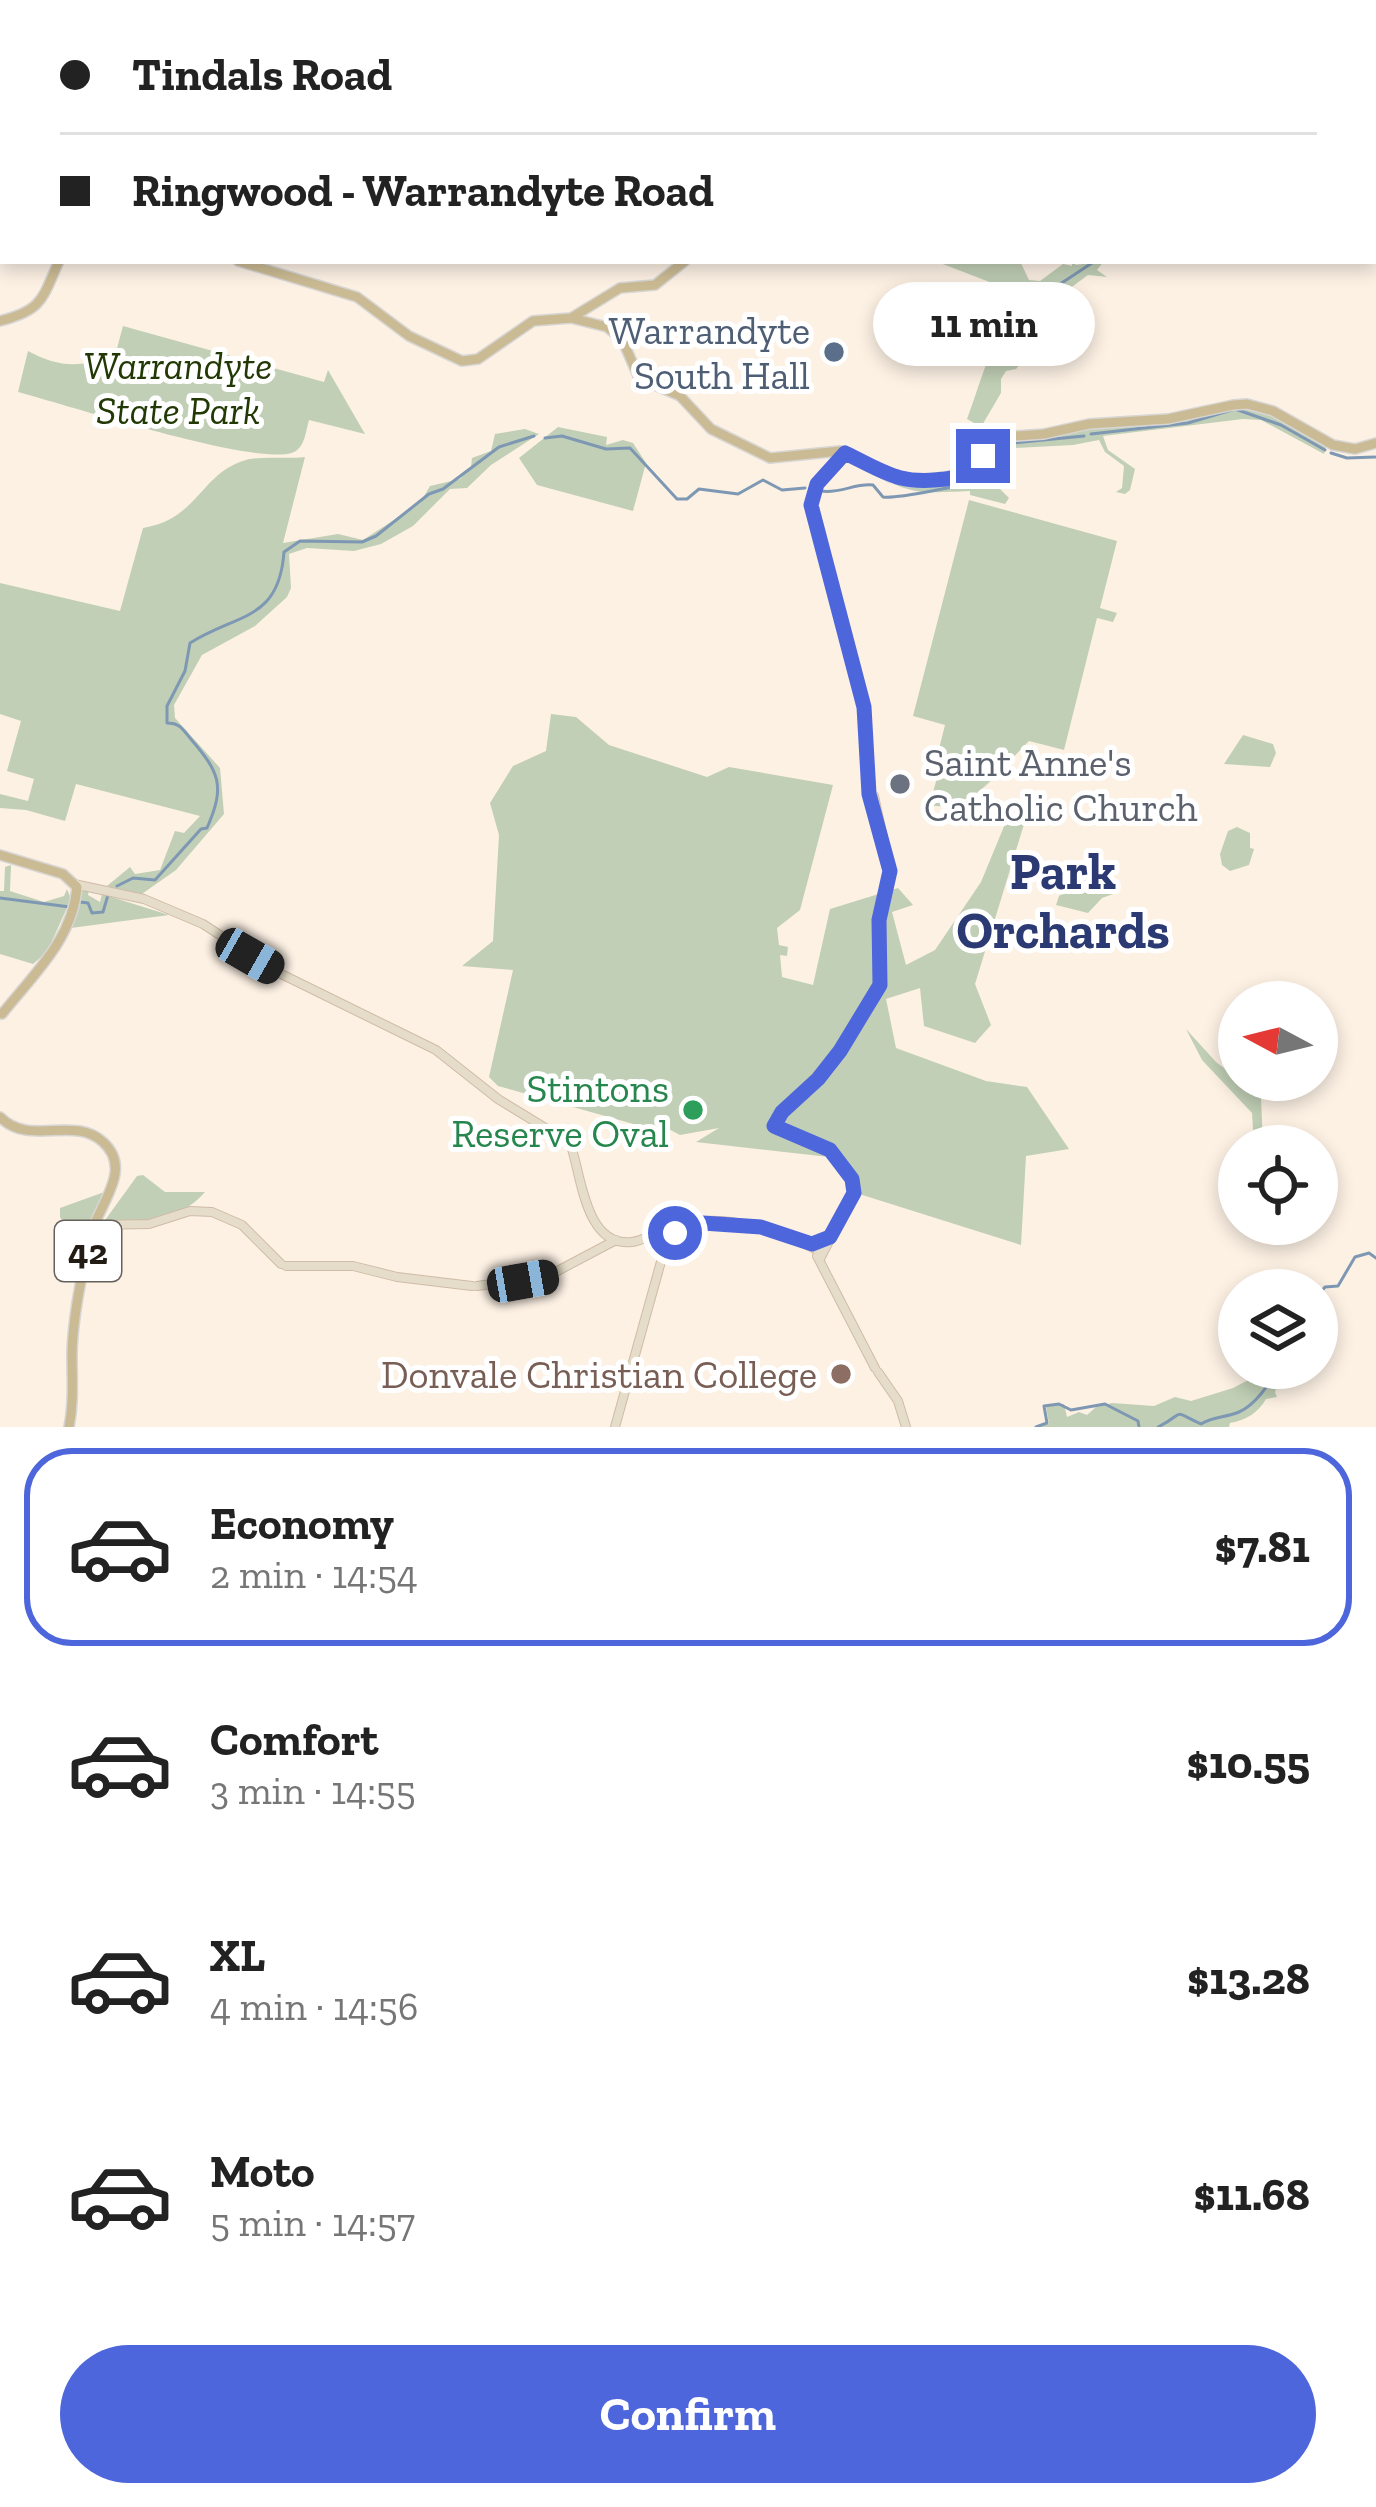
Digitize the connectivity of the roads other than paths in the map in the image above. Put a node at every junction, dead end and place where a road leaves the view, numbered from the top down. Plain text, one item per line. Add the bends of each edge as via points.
1 (57, 264) edge
2 (248, 264) edge
3 (681, 264) edge
4 (575, 316) junction
5 (0, 321) edge
6 (1376, 443) edge
7 (841, 457) junction
8 (0, 855) edge
9 (75, 888) junction
10 (1, 1016) edge
11 (0, 1117) edge
12 (100, 1226) junction
13 (671, 1233) junction
14 (613, 1242) junction
15 (818, 1248) junction
16 (69, 1427) edge
17 (615, 1427) edge
18 (907, 1427) edge

1 - 5 main road via 39,305
2 - 4 main road via 357,297 462,361 478,359 528,322
3 - 4 main road via 655,285 620,288
4 - 7 main road via 618,334 639,378 680,396 720,434 779,459
6 - 7 main road via 1335,446 1273,411 1242,404 1000,437 975,470 960,476 905,482
7 - 15 main road via 817,484 811,510 864,707 868,775 890,871 879,920 880,985 840,1051 774,1122 830,1150 854,1183
8 - 9 main road via 56,873
9 - 10 main road via 64,931
9 - 14 main road via 144,899 203,924 274,970 436,1050 570,1143 586,1207
11 - 12 main road, 42 via 25,1131 92,1133 109,1147 115,1178
12 - 14 main road via 212,1211 284,1265 352,1266 474,1286 548,1276
12 - 16 main road, 42 via 73,1338
13 - 14 main road
13 - 15 main road via 692,1222 768,1228
13 - 17 main road
15 - 18 main road

